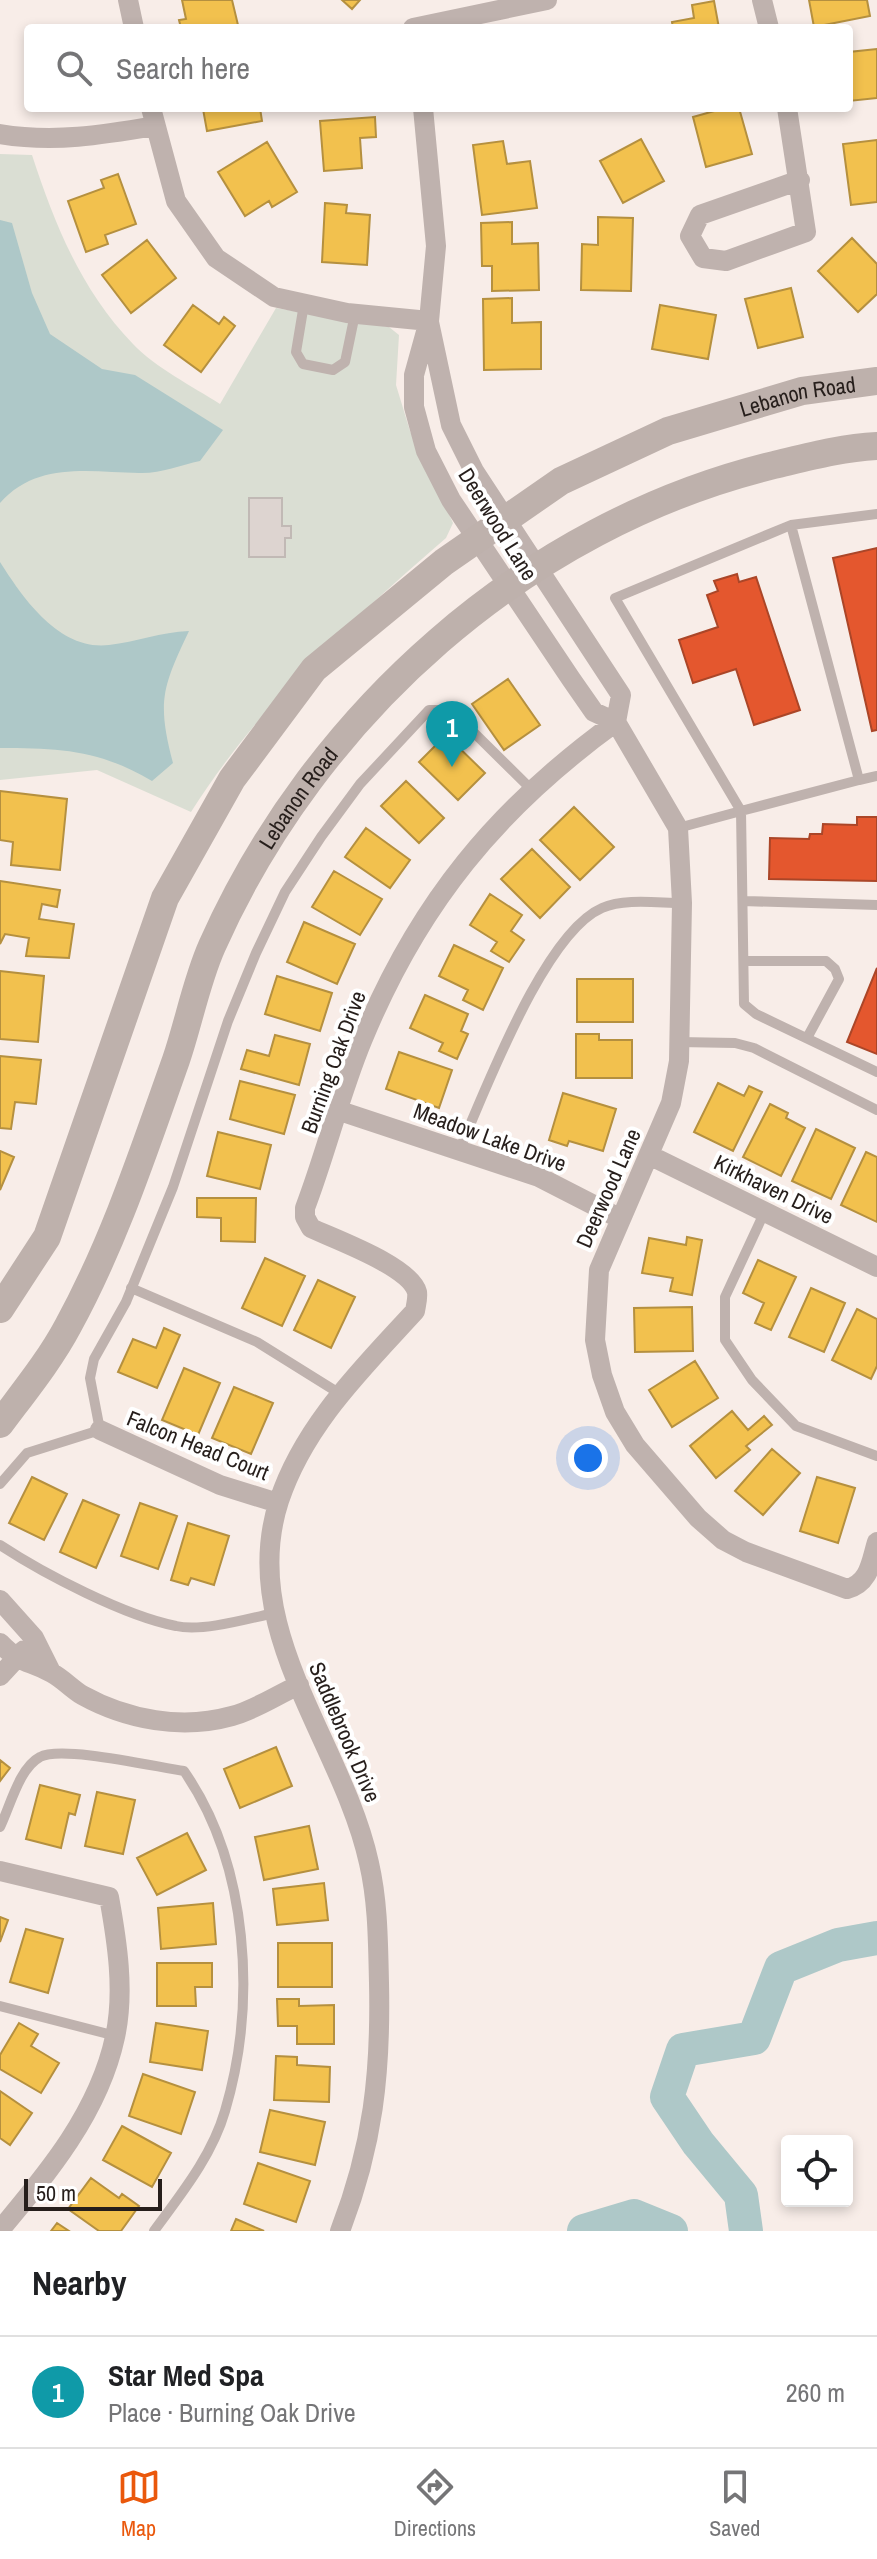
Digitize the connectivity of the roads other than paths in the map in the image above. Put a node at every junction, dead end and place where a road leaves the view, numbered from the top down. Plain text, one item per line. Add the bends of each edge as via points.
1 (128, 0) edge
2 (547, 0) edge
3 (762, 0) edge
4 (133, 24) edge
5 (428, 24) edge
6 (768, 24) edge
7 (423, 112) edge
8 (788, 112) edge
9 (153, 117) edge
10 (0, 134) edge
11 (800, 180) junction
12 (304, 304) junction
13 (355, 314) junction
14 (429, 321) junction
15 (877, 381) edge
16 (877, 446) edge
17 (877, 514) edge
18 (506, 519) junction
19 (791, 525) junction
20 (477, 539) junction
21 (539, 568) junction
22 (509, 586) junction
23 (616, 722) junction
24 (877, 776) edge
25 (859, 780) junction
26 (531, 789) junction
27 (741, 811) junction
28 (678, 828) junction
29 (743, 901) junction
30 (682, 903) junction
31 (877, 905) edge
32 (744, 961) junction
33 (807, 1038) junction
34 (679, 1042) junction
35 (877, 1072) edge
36 (877, 1110) edge
37 (340, 1111) junction
38 (460, 1148) junction
39 (649, 1155) junction
40 (765, 1211) junction
41 (619, 1218) junction
42 (877, 1267) edge
43 (131, 1288) junction
44 (417, 1293) joint
45 (0, 1309) edge
46 (342, 1395) junction
47 (0, 1424) edge
48 (100, 1430) junction
49 (877, 1456) edge
50 (0, 1484) edge
51 (278, 1503) junction
52 (877, 1542) edge
53 (0, 1545) edge
54 (872, 1579) edge
55 (0, 1600) edge
56 (274, 1613) junction
57 (34, 1638) junction
58 (0, 1643) edge
59 (16, 1660) junction
60 (51, 1672) junction
61 (0, 1676) edge
62 (299, 1685) junction
63 (0, 1827) edge
64 (0, 1871) edge
65 (0, 2006) edge
66 (116, 2036) junction
67 (0, 2230) edge
68 (154, 2231) edge
69 (340, 2231) edge

1 - 4 street
2 - 5 street
3 - 6 street
7 - 14 street, Deerwood Lane via 435,210
8 - 11 street
9 - 10 street via 85,138
9 - 12 street via 176,201 216,258 274,297
11 - 11 street via 806,232 726,261 703,258 690,236 700,215
12 - 13 street
12 - 13 lane via 296,352 303,364 333,370 345,362
13 - 14 street
14 - 18 street, Deerwood Lane via 451,425
14 - 20 street, Deerwood Lane via 414,375 414,407 426,451
15 - 18 main road, Lebanon Road via 802,391 668,431 561,481
16 - 21 main road, Lebanon Road via 846,448 715,479 605,529
17 - 19 lane
18 - 20 main road, Lebanon Road
18 - 21 street, Deerwood Lane
19 - 25 lane
19 - 27 lane via 615,598
20 - 22 street, Deerwood Lane
20 - 45 main road, Lebanon Road via 314,669 232,779 165,898 47,1237
21 - 22 main road, Lebanon Road
21 - 23 street, Deerwood Lane via 621,695
22 - 23 street, Deerwood Lane via 594,712
22 - 47 main road, Lebanon Road via 406,670 325,756 262,847 211,948 124,1209 67,1328
23 - 26 street, Burning Oak Drive
23 - 28 street, Deerwood Lane
24 - 25 lane
25 - 27 lane
26 - 37 street, Burning Oak Drive via 444,888 398,961 361,1043
26 - 43 lane via 451,710 429,710 360,784 285,892 256,953 213,1062 173,1187
27 - 28 lane
27 - 29 lane
28 - 30 street, Deerwood Lane
29 - 31 lane
29 - 32 lane
30 - 34 street, Deerwood Lane
30 - 38 lane via 601,908 571,934 539,974
32 - 33 lane via 744,1004
32 - 33 lane via 826,961 835,969 839,979
33 - 35 lane
34 - 36 lane via 754,1048
34 - 39 street, Deerwood Lane via 671,1103
37 - 38 street, Meadow Lake Drive
37 - 44 street, Burning Oak Drive via 305,1217 311,1228 395,1271
38 - 41 street, Meadow Lake Drive via 539,1177
39 - 40 street, Kirkhaven Drive
39 - 41 street, Deerwood Lane
40 - 42 street, Kirkhaven Drive
40 - 49 lane via 725,1297 725,1340 752,1380 796,1426
41 - 54 street, Deerwood Lane via 599,1270 595,1340 615,1412 635,1445 723,1540 847,1589
43 - 46 lane via 257,1342
43 - 48 lane via 94,1359 90,1378
44 - 46 street, Saddlebrook Drive via 415,1311
46 - 51 street, Saddlebrook Drive via 300,1449
48 - 50 lane via 27,1453
48 - 51 street, Falcon Head Court via 220,1485
51 - 56 street, Saddlebrook Drive via 270,1553
52 - 54 street
53 - 56 lane via 74,1585 177,1627
55 - 57 street
56 - 62 street, Saddlebrook Drive
57 - 59 street
57 - 60 street
58 - 59 street
59 - 60 street
59 - 61 street
60 - 62 street via 118,1712 175,1722 232,1716
62 - 69 street, Saddlebrook Drive via 349,1799 369,1861 378,1920 377,2094 358,2183
63 - 68 lane via 27,1770 41,1756 63,1752 184,1771 206,1803 224,1854 243,1946 239,2035 225,2112 202,2164
64 - 66 street via 109,1897 118,1950
65 - 66 lane
66 - 67 street via 93,2099 62,2153

